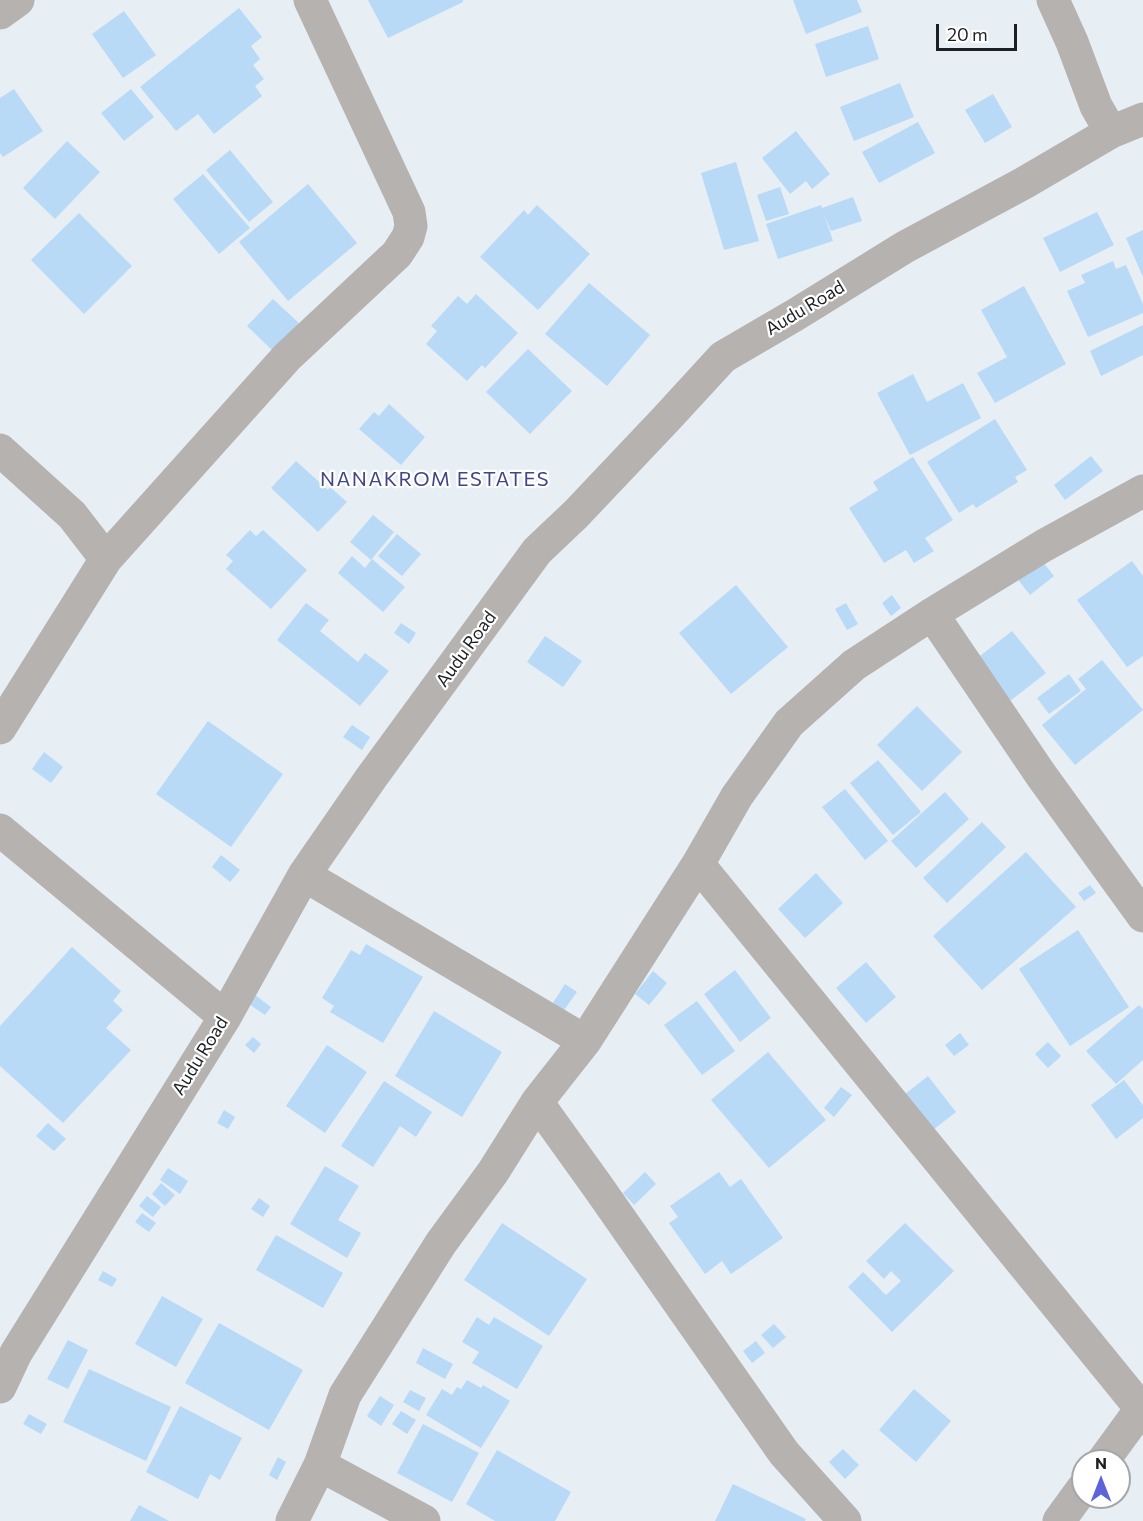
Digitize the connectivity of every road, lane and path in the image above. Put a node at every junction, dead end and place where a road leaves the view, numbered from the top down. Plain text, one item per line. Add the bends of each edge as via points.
1 (18, 0) edge
2 (310, 0) edge
3 (1053, 0) edge
4 (0, 13) edge
5 (1143, 119) edge
6 (1111, 132) junction
7 (0, 450) edge
8 (1143, 491) edge
9 (106, 559) junction
10 (932, 614) junction
11 (0, 728) edge
12 (0, 830) edge
13 (698, 864) junction
14 (304, 874) junction
15 (1143, 915) edge
16 (225, 1017) junction
17 (585, 1041) junction
18 (537, 1102) junction
19 (8, 1346) edge
20 (0, 1387) edge
21 (1142, 1410) edge
22 (1112, 1449) edge
23 (320, 1465) junction
24 (1071, 1504) edge
25 (292, 1521) edge
26 (423, 1521) edge
27 (845, 1521) edge
28 (1059, 1521) edge

1 - 4 street
2 - 9 street via 409,212 408,237 397,254 287,357
3 - 6 street via 1096,106
5 - 6 street, Audu Road
6 - 14 street, Audu Road via 905,247 723,357 537,551
7 - 9 street via 72,515
8 - 10 street
9 - 11 street
10 - 13 street via 854,665 789,723 737,796
10 - 15 street via 1041,775
12 - 16 street
13 - 17 street
13 - 21 street
14 - 16 street, Audu Road
14 - 17 street
16 - 19 street, Audu Road
17 - 18 street
18 - 23 street via 494,1172 441,1243 345,1395
18 - 27 street via 784,1453
19 - 20 street, Audu Road
21 - 22 street
23 - 25 street
23 - 26 street
24 - 28 street

